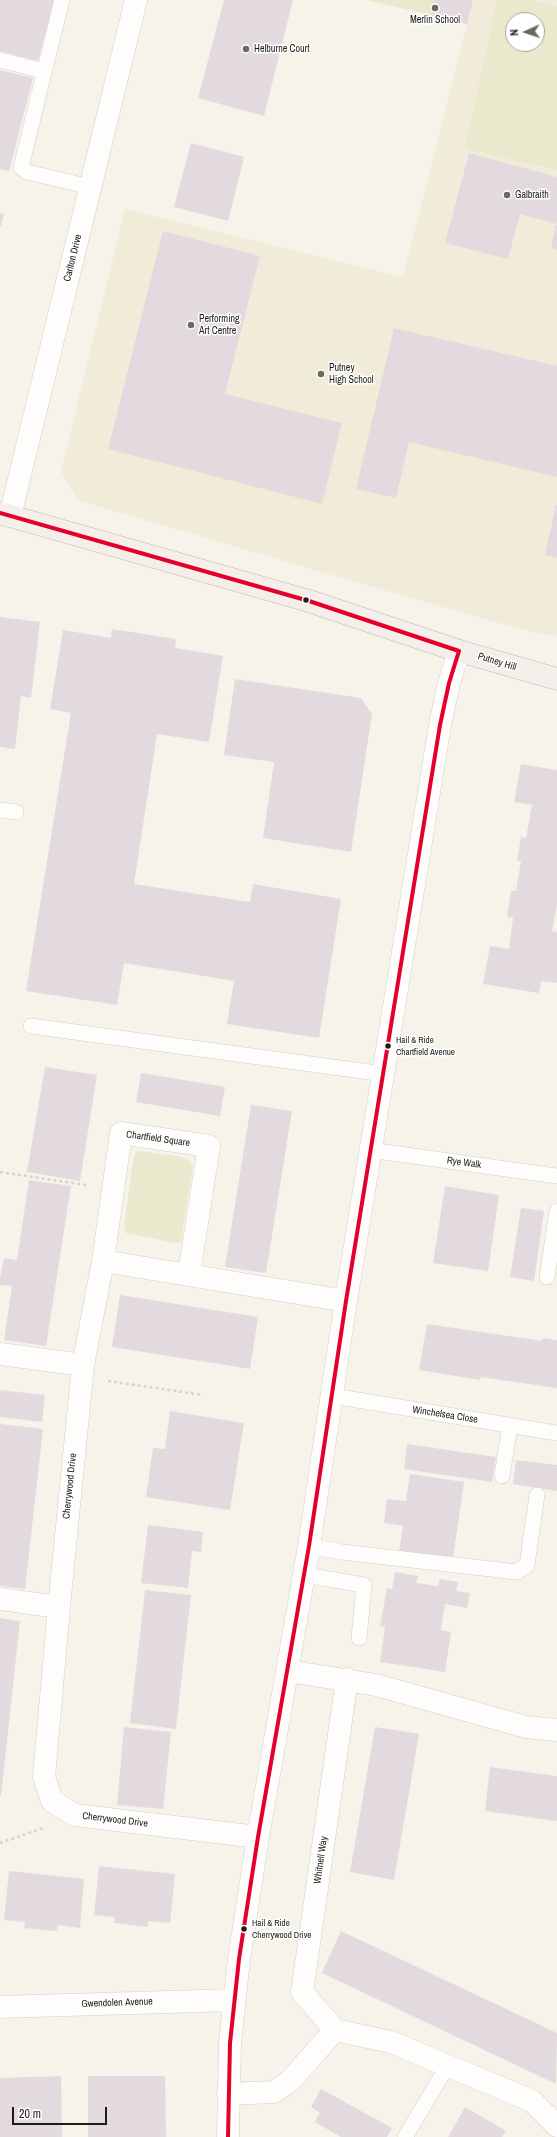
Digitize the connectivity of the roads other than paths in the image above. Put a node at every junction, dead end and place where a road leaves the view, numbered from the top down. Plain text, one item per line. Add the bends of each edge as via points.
1 (62, 0) edge
2 (136, 0) edge
3 (0, 60) edge
4 (44, 71) junction
5 (91, 187) junction
6 (5, 514) edge
7 (459, 651) junction
8 (557, 680) edge
9 (0, 810) edge
10 (16, 812) dead end
11 (31, 1026) dead end
12 (384, 1074) junction
13 (370, 1150) junction
14 (557, 1176) edge
15 (557, 1210) edge
16 (103, 1261) junction
17 (189, 1274) junction
18 (547, 1277) dead end
19 (346, 1301) junction
20 (0, 1354) edge
21 (82, 1371) junction
22 (333, 1396) junction
23 (510, 1425) junction
24 (557, 1433) edge
25 (502, 1476) dead end
26 (537, 1495) dead end
27 (309, 1546) junction
28 (304, 1575) junction
29 (0, 1600) edge
30 (58, 1607) junction
31 (359, 1638) dead end
32 (288, 1671) junction
33 (347, 1679) junction
34 (557, 1730) edge
35 (258, 1837) junction
36 (233, 2000) junction
37 (0, 2006) edge
38 (335, 2030) junction
39 (448, 2065) junction
40 (228, 2094) junction
41 (557, 2126) edge
42 (228, 2137) edge
43 (405, 2137) edge

1 - 4 lane
2 - 5 street, Carlton Drive
3 - 4 lane
4 - 5 lane via 21,167 27,172
5 - 6 street, Carlton Drive
6 - 7 main road, Putney Hill via 309,601
7 - 8 main road, Putney Hill
7 - 12 street via 440,725
9 - 10 lane
11 - 12 lane
12 - 13 street
13 - 14 lane, Rye Walk
13 - 19 street
15 - 18 lane
16 - 17 street
16 - 17 street, Chartfield Square via 121,1133 209,1146
16 - 21 street, Cherrywood Drive
17 - 19 street
19 - 22 street
20 - 21 street
21 - 30 street, Cherrywood Drive
22 - 23 lane, Winchelsea Close
22 - 27 street
23 - 24 lane, Winchelsea Close
23 - 25 lane
26 - 27 lane via 527,1565 517,1572
27 - 28 street
28 - 31 lane via 364,1585
28 - 32 street
29 - 30 street
30 - 35 street, Cherrywood Drive via 44,1777 52,1801 75,1815
32 - 33 street
32 - 35 street
33 - 34 street via 526,1727
33 - 38 street, Whitnell Way via 302,1992
35 - 36 street
36 - 37 street, Gwendolen Avenue
36 - 40 street
38 - 39 street via 391,2042
38 - 40 street via 290,2081 274,2092
39 - 41 street via 532,2101
39 - 43 lane
40 - 42 street

